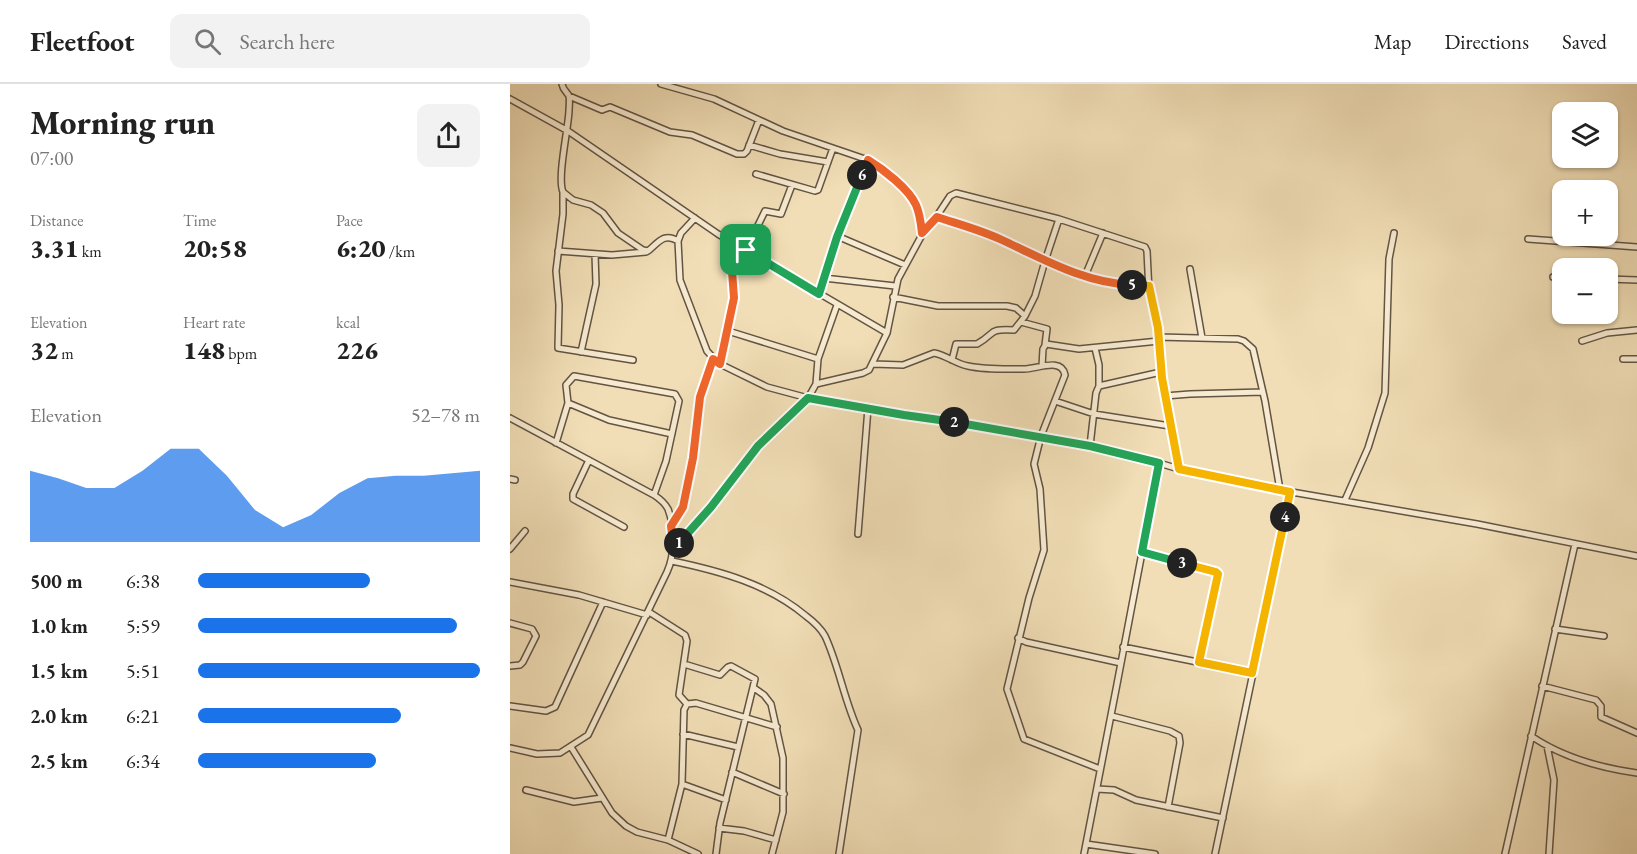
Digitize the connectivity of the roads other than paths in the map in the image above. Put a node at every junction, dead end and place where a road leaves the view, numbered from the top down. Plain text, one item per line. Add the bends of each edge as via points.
1 (562, 84) edge
2 (661, 84) edge
3 (569, 96) junction
4 (510, 99) edge
5 (759, 120) junction
6 (568, 131) junction
7 (749, 145) junction
8 (833, 148) junction
9 (868, 160) junction
10 (828, 162) junction
11 (756, 174) dead end
12 (792, 185) junction
13 (563, 192) junction
14 (937, 217) junction
15 (694, 218) junction
16 (1059, 219) junction
17 (922, 233) junction
18 (1103, 233) junction
19 (1394, 233) dead end
20 (837, 237) junction
21 (1528, 239) dead end
22 (678, 241) junction
23 (1637, 246) edge
24 (740, 247) junction
25 (746, 250) junction
26 (558, 251) junction
27 (648, 251) junction
28 (595, 254) junction
29 (1045, 261) junction
30 (905, 265) junction
31 (1190, 269) dead end
32 (1085, 276) junction
33 (824, 278) junction
34 (1618, 279) edge
35 (1637, 280) edge
36 (895, 286) junction
37 (1149, 286) junction
38 (819, 294) junction
39 (893, 297) junction
40 (837, 305) junction
41 (1025, 316) junction
42 (1021, 322) junction
43 (1637, 330) edge
44 (728, 331) junction
45 (887, 333) junction
46 (1202, 338) junction
47 (1158, 339) junction
48 (1582, 341) dead end
49 (1045, 345) junction
50 (1095, 348) junction
51 (581, 352) junction
52 (713, 359) junction
53 (818, 359) junction
54 (1623, 359) dead end
55 (1637, 359) edge
56 (633, 360) dead end
57 (952, 360) junction
58 (720, 364) junction
59 (873, 364) junction
60 (1042, 366) junction
61 (1161, 372) junction
62 (816, 384) junction
63 (1099, 386) junction
64 (1263, 392) junction
65 (1166, 396) junction
66 (808, 398) junction
67 (1055, 401) junction
68 (568, 403) junction
69 (868, 408) junction
70 (1094, 414) junction
71 (510, 418) edge
72 (1170, 426) junction
73 (672, 435) junction
74 (1041, 436) junction
75 (556, 442) junction
76 (1090, 446) junction
77 (589, 460) junction
78 (1159, 463) junction
79 (1179, 469) junction
80 (1280, 490) junction
81 (1290, 492) junction
82 (654, 495) junction
83 (1345, 500) junction
84 (624, 526) dead end
85 (671, 526) junction
86 (525, 531) dead end
87 (858, 534) dead end
88 (1575, 544) junction
89 (510, 549) edge
90 (674, 550) junction
91 (1142, 552) junction
92 (1637, 556) edge
93 (672, 561) junction
94 (510, 582) edge
95 (603, 602) junction
96 (648, 614) junction
97 (510, 623) edge
98 (1555, 629) junction
99 (1604, 636) dead end
100 (1018, 638) junction
101 (1123, 647) junction
102 (1199, 662) junction
103 (1120, 663) junction
104 (684, 664) junction
105 (510, 666) edge
106 (1252, 673) junction
107 (1542, 686) junction
108 (754, 688) junction
109 (687, 704) junction
110 (510, 706) edge
111 (1112, 716) junction
112 (745, 719) junction
113 (777, 727) junction
114 (1637, 733) edge
115 (683, 734) junction
116 (1531, 736) junction
117 (1547, 746) junction
118 (571, 747) junction
119 (738, 747) junction
120 (510, 748) edge
121 (1100, 769) junction
122 (732, 772) junction
123 (1637, 773) edge
124 (682, 784) junction
125 (1097, 789) junction
126 (526, 790) dead end
127 (784, 794) junction
128 (602, 798) junction
129 (726, 800) junction
130 (1168, 807) junction
131 (1223, 818) junction
132 (719, 828) junction
133 (668, 840) junction
134 (776, 840) junction
135 (1086, 844) junction
136 (698, 854) edge
137 (716, 854) edge
138 (772, 854) edge
139 (839, 854) edge
140 (1084, 854) edge
141 (1155, 854) edge
142 (1215, 854) edge
143 (1505, 854) edge
144 (1549, 854) edge

1 - 3 street
2 - 5 street via 714,99
3 - 6 street
3 - 7 street via 602,110 610,107 670,132 692,135 737,154 744,154
4 - 6 street
5 - 7 street
5 - 8 street
6 - 13 street
6 - 15 street
7 - 10 street
8 - 9 street
8 - 10 street
9 - 17 street via 882,168 916,204
9 - 20 street
10 - 12 street via 818,190
11 - 12 street
12 - 25 street via 781,214 765,211
13 - 26 street
13 - 27 street via 597,208 618,233
14 - 16 street via 956,192
14 - 17 street
14 - 29 street via 1002,240
15 - 22 street
15 - 24 street
16 - 18 street
16 - 29 street
17 - 30 street
18 - 32 street
18 - 37 street via 1145,247
19 - 83 street via 1389,259 1385,393 1368,448
20 - 30 street
20 - 33 street
21 - 23 street
22 - 27 street via 662,238
22 - 52 street via 684,294
24 - 25 street
24 - 44 street via 732,271 734,298
25 - 38 street
26 - 28 street
26 - 51 street via 558,347
27 - 28 street
28 - 51 street via 595,293
29 - 32 street
29 - 41 street
30 - 36 street
31 - 46 street
32 - 37 street via 1118,285
33 - 36 street
33 - 38 street
34 - 35 street
36 - 39 street
37 - 47 street
38 - 40 street
39 - 41 street via 938,306 1007,306
39 - 45 street
40 - 45 street
40 - 53 street
41 - 42 street
42 - 49 street via 1047,330
42 - 57 street via 1014,330 992,331 977,344 956,344
43 - 48 street
44 - 53 street
44 - 58 street
45 - 59 street
46 - 47 street
46 - 64 street via 1238,339 1249,344
47 - 50 street
47 - 61 street
49 - 50 street
49 - 60 street
50 - 63 street
51 - 56 street
52 - 58 street
52 - 85 street via 700,397 683,507
53 - 62 street
54 - 55 street
57 - 59 street via 934,353 903,365
57 - 60 street via 971,367
58 - 66 street via 767,387
59 - 62 street via 863,373
60 - 67 street via 1057,366 1065,371
61 - 63 street
61 - 65 street
62 - 66 street
63 - 70 street
64 - 65 street
64 - 80 street
65 - 72 street
66 - 69 street
66 - 90 street via 758,446
67 - 70 street
67 - 74 street
68 - 73 street via 609,420
68 - 73 street via 566,385 574,376 670,392 679,401
68 - 75 street
69 - 74 street
69 - 87 street
70 - 72 street
70 - 76 street
71 - 75 street
72 - 79 street
73 - 82 street
74 - 76 street
74 - 100 street via 1034,471 1040,489 1044,550
75 - 77 street
76 - 78 street
77 - 82 street
77 - 84 street via 573,499
78 - 79 street
78 - 91 street
79 - 80 street
80 - 81 street
81 - 83 street
81 - 106 street
82 - 85 street via 667,507
83 - 88 street
85 - 90 street
86 - 89 street
88 - 92 street
88 - 98 street
90 - 93 street
91 - 101 street
91 - 102 street via 1218,573
93 - 96 street
93 - 139 street via 736,578 777,595 824,633 858,730
94 - 95 street
95 - 96 street
95 - 110 street via 555,707 546,711
96 - 104 street via 685,635
96 - 118 street via 588,735
97 - 105 street via 532,629 536,636 523,662
98 - 99 street
98 - 107 street
100 - 103 street
100 - 121 street via 1007,689 1022,737
101 - 102 street
101 - 103 street
102 - 106 street
103 - 111 street
104 - 108 street via 720,675 731,666 754,677
104 - 109 street via 679,695
106 - 131 street
107 - 114 street via 1596,700 1601,706 1601,717
107 - 116 street
108 - 112 street
108 - 113 street via 771,704
109 - 112 street via 696,703
109 - 115 street
111 - 121 street
111 - 130 street via 1179,736
112 - 113 street
112 - 119 street
113 - 127 street
115 - 119 street
115 - 124 street
116 - 117 street
116 - 143 street
117 - 123 street via 1608,768
117 - 144 street via 1554,780
118 - 120 street via 548,754
118 - 128 street
119 - 122 street
121 - 125 street
122 - 127 street
122 - 129 street
124 - 129 street
124 - 133 street
125 - 130 street via 1114,790
125 - 135 street
126 - 128 street via 574,802
127 - 134 street
128 - 133 street via 618,818 637,832
129 - 132 street
130 - 131 street
131 - 142 street
132 - 134 street
132 - 137 street
133 - 136 street
134 - 138 street
135 - 140 street
135 - 141 street

